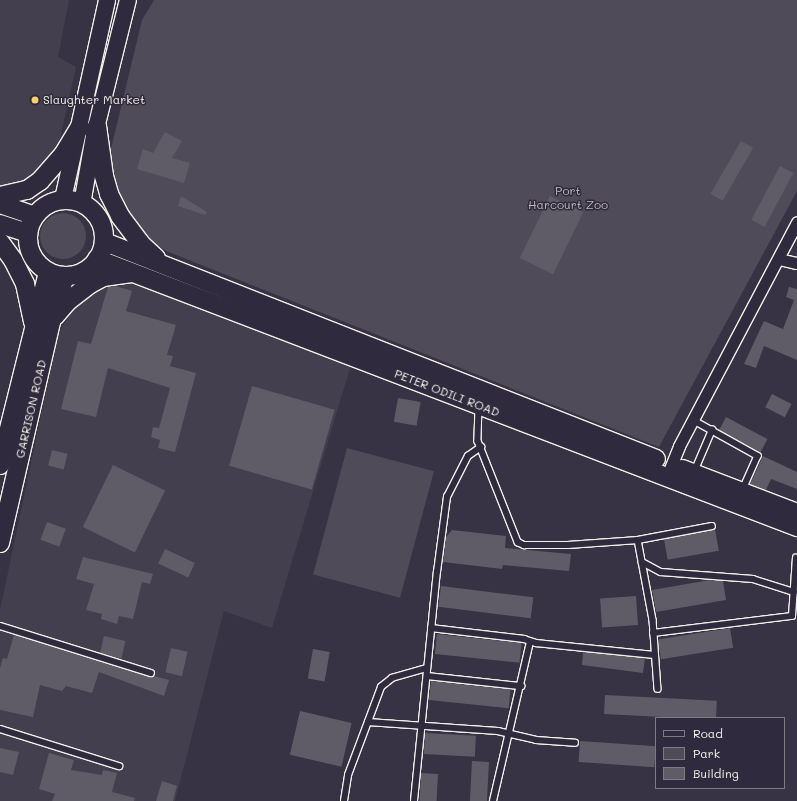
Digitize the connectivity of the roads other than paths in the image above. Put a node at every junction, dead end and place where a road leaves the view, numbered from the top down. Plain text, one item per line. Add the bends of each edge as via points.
1 (106, 0) edge
2 (128, 0) edge
3 (88, 126) junction
4 (0, 196) edge
5 (63, 199) junction
6 (0, 204) edge
7 (82, 204) junction
8 (34, 216) junction
9 (797, 222) edge
10 (0, 224) edge
11 (28, 233) junction
12 (0, 242) edge
13 (105, 242) junction
14 (97, 259) junction
15 (779, 259) junction
16 (797, 263) edge
17 (166, 266) junction
18 (135, 272) junction
19 (57, 274) junction
20 (51, 322) junction
21 (34, 330) junction
22 (480, 405) junction
23 (693, 420) junction
24 (712, 430) junction
25 (481, 447) junction
26 (0, 465) edge
27 (669, 471) junction
28 (694, 473) junction
29 (742, 491) junction
30 (797, 512) edge
31 (712, 526) dead end
32 (797, 527) edge
33 (638, 540) junction
34 (0, 543) edge
35 (796, 558) dead end
36 (642, 562) junction
37 (794, 592) junction
38 (0, 626) edge
39 (431, 628) junction
40 (653, 633) junction
41 (530, 642) junction
42 (654, 655) junction
43 (427, 668) junction
44 (151, 673) dead end
45 (427, 676) junction
46 (521, 686) junction
47 (658, 689) dead end
48 (368, 722) junction
49 (421, 727) junction
50 (0, 729) edge
51 (508, 734) junction
52 (575, 743) dead end
53 (119, 766) dead end
54 (344, 801) edge
55 (414, 801) edge
56 (493, 801) edge

1 - 3 main road
2 - 3 main road
3 - 4 main road via 40,181 21,192
3 - 5 main road
3 - 7 main road
3 - 17 main road via 109,194 120,216 140,242
5 - 7 main road
5 - 8 main road via 44,207
6 - 8 main road
7 - 13 main road via 98,218
8 - 11 main road
9 - 15 street
10 - 11 main road
11 - 19 main road via 29,250 34,260
12 - 21 main road via 13,260 24,284
13 - 14 main road
13 - 17 main road, PETER ODILI ROAD
14 - 18 main road, PETER ODILI ROAD
14 - 19 main road via 81,273
15 - 16 street
15 - 23 street
17 - 27 main road, PETER ODILI ROAD
18 - 20 main road via 103,277 90,284 67,302
18 - 22 main road, PETER ODILI ROAD
19 - 20 main road, GARRISON ROAD
19 - 21 main road, GARRISON ROAD
20 - 34 main road, GARRISON ROAD
21 - 26 main road, GARRISON ROAD
22 - 25 lane via 477,430
22 - 27 main road, PETER ODILI ROAD
23 - 24 lane
23 - 27 street
24 - 28 lane
24 - 29 lane via 758,456
25 - 33 lane via 518,542 524,545 568,545
25 - 39 lane via 468,456 447,497
27 - 28 main road, PETER ODILI ROAD
27 - 32 main road, PETER ODILI ROAD
28 - 29 main road, PETER ODILI ROAD
29 - 30 main road, PETER ODILI ROAD
31 - 33 lane
33 - 36 lane
35 - 37 lane
36 - 37 lane via 661,572 753,579
36 - 40 lane
37 - 40 lane via 792,616 787,618 730,622
38 - 44 lane
39 - 41 lane
39 - 43 lane
40 - 42 lane
41 - 42 lane
41 - 46 lane
42 - 47 lane
43 - 45 lane
43 - 48 lane via 385,681
45 - 46 lane
45 - 49 lane
46 - 51 lane
48 - 49 lane
48 - 54 lane via 348,775
49 - 51 lane
49 - 55 lane
50 - 53 lane
51 - 52 lane via 536,740
51 - 56 lane

